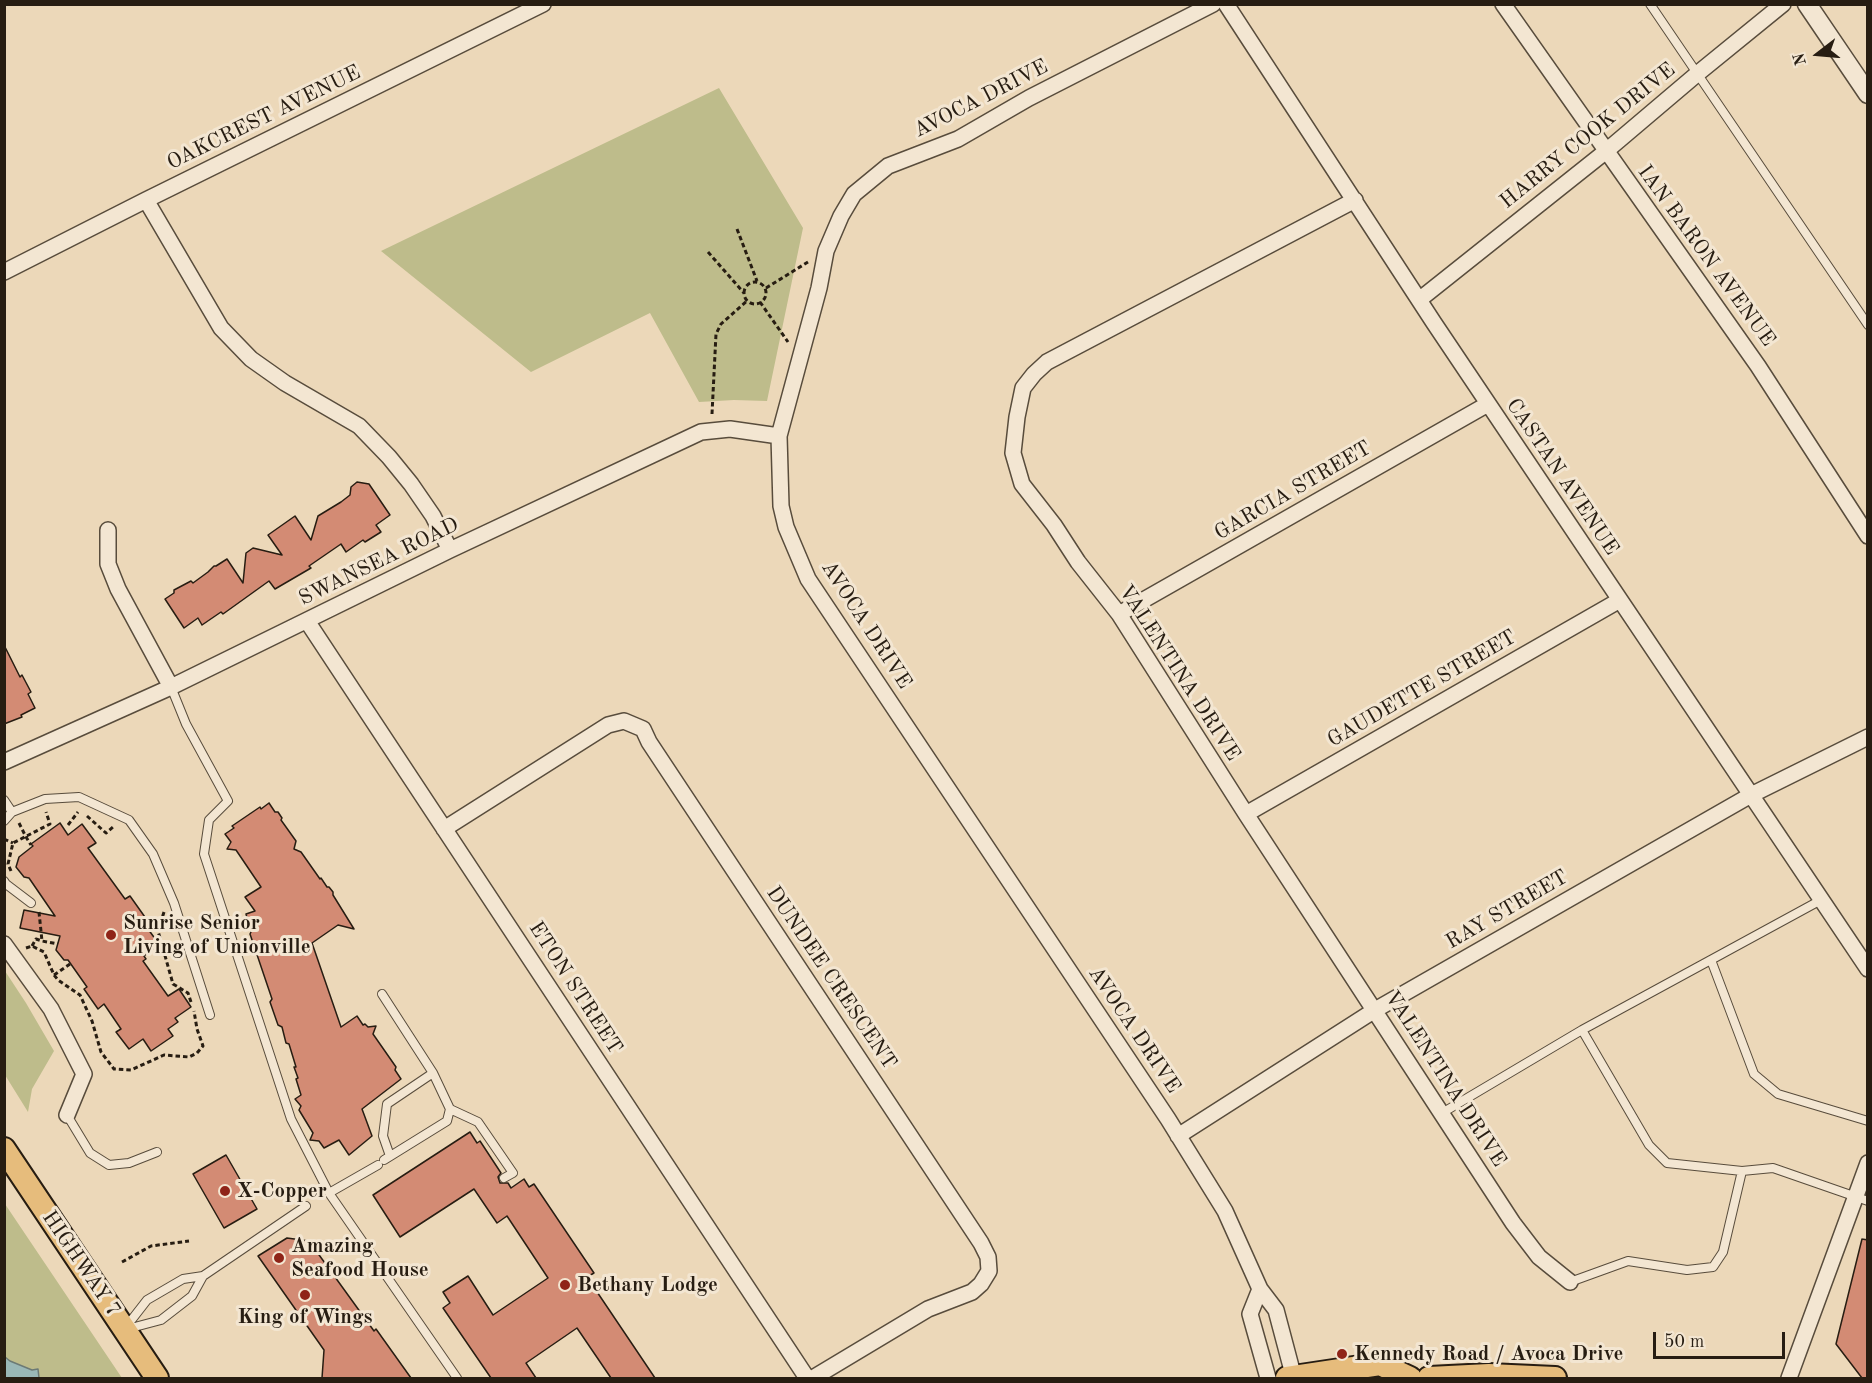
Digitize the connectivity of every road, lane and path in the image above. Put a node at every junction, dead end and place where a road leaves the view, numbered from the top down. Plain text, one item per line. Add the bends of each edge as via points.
1 (543, 4) edge
2 (1213, 4) edge
3 (1226, 4) edge
4 (1503, 4) edge
5 (1650, 4) edge
6 (1783, 4) edge
7 (1807, 4) edge
8 (1697, 74) junction
9 (1868, 94) edge
10 (1605, 152) junction
11 (146, 200) junction
12 (1355, 200) junction
13 (737, 229) dead end
14 (826, 251) junction
15 (708, 252) dead end
16 (4, 272) edge
17 (757, 281) junction
18 (766, 288) junction
19 (744, 294) junction
20 (1419, 300) junction
21 (747, 301) junction
22 (760, 302) junction
23 (1868, 325) edge
24 (800, 359) junction
25 (1488, 404) junction
26 (712, 431) junction
27 (778, 436) junction
28 (108, 530) dead end
29 (1868, 536) edge
30 (450, 550) junction
31 (1620, 600) junction
32 (1119, 614) junction
33 (307, 621) junction
34 (171, 687) junction
35 (1864, 741) edge
36 (4, 762) edge
37 (1751, 795) junction
38 (4, 800) edge
39 (54, 810) dead end
40 (69, 811) dead end
41 (12, 812) junction
42 (78, 812) junction
43 (1246, 814) junction
44 (4, 821) edge
45 (116, 824) dead end
46 (68, 825) dead end
47 (444, 829) junction
48 (26, 837) junction
49 (4, 839) edge
50 (13, 843) junction
51 (32, 845) dead end
52 (18, 877) dead end
53 (5, 884) edge
54 (1821, 900) junction
55 (31, 903) dead end
56 (164, 908) dead end
57 (39, 909) dead end
58 (42, 941) junction
59 (58, 944) dead end
60 (32, 946) junction
61 (7, 947) edge
62 (1711, 960) junction
63 (70, 964) dead end
64 (1868, 969) edge
65 (54, 975) junction
66 (382, 994) dead end
67 (1375, 1010) junction
68 (210, 1015) dead end
69 (1582, 1030) junction
70 (433, 1073) junction
71 (450, 1109) junction
72 (1442, 1113) junction
73 (67, 1115) joint
74 (1868, 1121) edge
75 (1178, 1136) junction
76 (4, 1149) edge
77 (157, 1152) dead end
78 (384, 1160) junction
79 (1868, 1163) edge
80 (1742, 1171) junction
81 (504, 1178) dead end
82 (329, 1193) junction
83 (1862, 1199) edge
84 (306, 1206) dead end
85 (189, 1241) dead end
86 (122, 1262) dead end
87 (203, 1276) junction
88 (1570, 1282) joint
89 (1260, 1289) junction
90 (124, 1330) junction
91 (157, 1378) edge
92 (457, 1378) edge
93 (807, 1378) edge
94 (813, 1378) edge
95 (1268, 1378) edge
96 (1292, 1378) edge
97 (1410, 1378) edge
98 (1429, 1378) edge
99 (1555, 1378) edge
100 (1789, 1378) edge

1 - 11 street, OAKCREST AVENUE
2 - 14 street, AVOCA DRIVE via 1029,98 958,139 888,166 854,194
3 - 12 street, CASTAN AVENUE
4 - 10 street, IAN BARON AVENUE
5 - 8 lane
6 - 8 street, HARRY COOK DRIVE
7 - 9 street
8 - 10 street, HARRY COOK DRIVE
8 - 23 lane
10 - 20 street, HARRY COOK DRIVE
10 - 29 street, IAN BARON AVENUE via 1758,366
11 - 16 street, OAKCREST AVENUE
11 - 30 street via 221,328 251,359 359,426 411,484
12 - 20 street, CASTAN AVENUE
12 - 32 street, VALENTINA DRIVE via 1047,362 1023,388 1013,453 1022,484
13 - 17 path
14 - 18 path
14 - 24 street, AVOCA DRIVE
15 - 19 path
17 - 18 path
17 - 19 path
18 - 22 path
19 - 21 path
20 - 25 street, CASTAN AVENUE
21 - 22 path
21 - 26 path via 721,324 716,334
22 - 24 path
24 - 27 street, AVOCA DRIVE
25 - 31 street, CASTAN AVENUE
25 - 32 street, GARCIA STREET
26 - 27 street, SWANSEA ROAD via 730,429
26 - 30 street, SWANSEA ROAD via 701,432
27 - 75 street, AVOCA DRIVE via 781,506 808,579
28 - 34 street via 108,564 117,589
30 - 33 street, SWANSEA ROAD
31 - 37 street, CASTAN AVENUE
31 - 43 street, GAUDETTE STREET
32 - 43 street, VALENTINA DRIVE
33 - 34 street, SWANSEA ROAD
33 - 47 street, ETON STREET
34 - 36 street, SWANSEA ROAD
34 - 82 lane via 186,724 228,801 209,820 204,854 291,1119
35 - 37 street, RAY STREET
37 - 54 street, CASTAN AVENUE
37 - 67 street, RAY STREET
38 - 41 lane
39 - 48 path via 46,812 50,824
40 - 42 path
41 - 44 lane
41 - 48 path
41 - 68 lane via 45,799 79,797 129,820 153,854 174,903
42 - 45 path via 106,833
42 - 46 path
43 - 67 street, VALENTINA DRIVE
47 - 93 street, ETON STREET
47 - 94 street, DUNDEE CRESCENT via 608,725 624,721 643,729 988,1257 989,1271 972,1292 928,1309
48 - 50 path
48 - 51 path
49 - 50 path
50 - 52 path via 8,864
53 - 55 lane
54 - 62 lane
54 - 64 street, CASTAN AVENUE
56 - 65 path via 158,931 173,984 188,993 194,1009 203,1046 197,1053 189,1057 164,1055 132,1070 114,1069 101,1052 80,995
57 - 58 path
58 - 59 path
58 - 60 path via 36,939
60 - 61 path
60 - 65 path via 44,952
61 - 73 street via 51,1010 84,1074
62 - 69 lane
62 - 74 lane via 1754,1074 1778,1094
63 - 65 path
66 - 70 lane
67 - 72 street, VALENTINA DRIVE
67 - 75 street, RAY STREET
69 - 72 lane
69 - 80 lane via 1649,1145 1667,1163
70 - 71 lane
70 - 78 lane via 387,1104
71 - 78 lane via 447,1121
71 - 81 lane via 478,1122 513,1173
72 - 88 street, VALENTINA DRIVE via 1513,1223 1539,1257
73 - 77 lane via 90,1153 109,1165 129,1163
75 - 89 street, AVOCA DRIVE via 1225,1211
76 - 90 main road, HIGHWAY 7
78 - 82 lane
79 - 83 street
80 - 83 lane via 1773,1168
80 - 88 lane via 1723,1252 1713,1267 1687,1270 1628,1261
82 - 92 lane
83 - 100 street via 1838,1242
84 - 87 lane
85 - 86 path via 151,1246
87 - 90 lane via 183,1279 147,1300
87 - 90 lane via 192,1296 161,1320
89 - 95 street via 1250,1314
89 - 96 street, AVOCA DRIVE via 1276,1310
90 - 91 main road, HIGHWAY 7
96 - 97 main road via 1380,1364
98 - 99 main road

